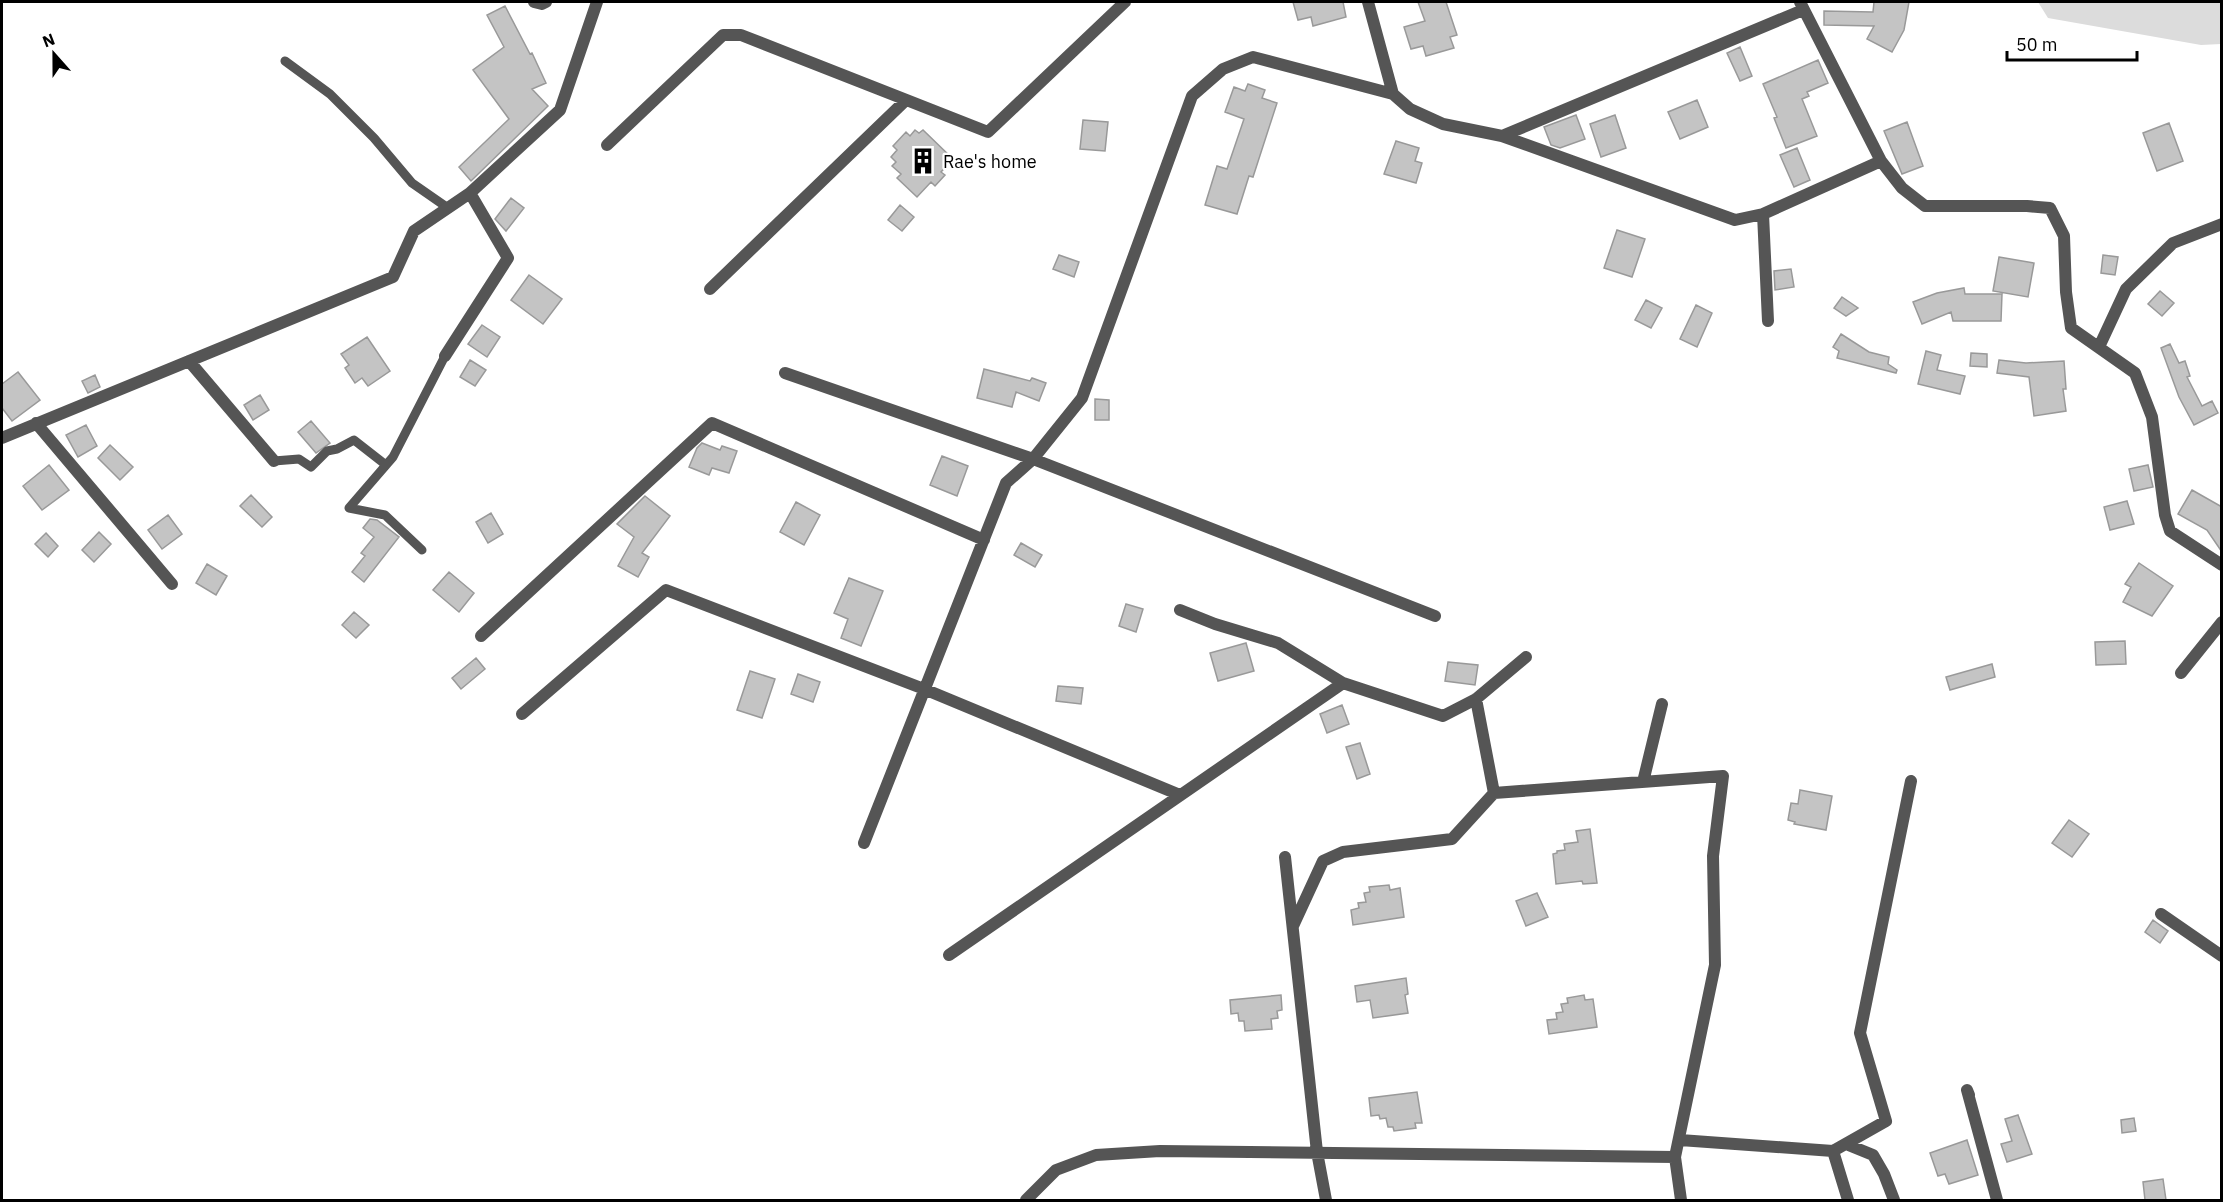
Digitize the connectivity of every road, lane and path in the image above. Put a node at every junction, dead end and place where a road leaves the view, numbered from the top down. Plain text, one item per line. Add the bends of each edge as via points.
1 (534, 2) edge
2 (546, 2) edge
3 (597, 2) edge
4 (1125, 2) edge
5 (1368, 2) edge
6 (1802, 6) edge
7 (285, 61) dead end
8 (1393, 94) junction
9 (906, 100) junction
10 (1502, 136) junction
11 (607, 145) dead end
12 (1881, 161) junction
13 (470, 193) junction
14 (448, 208) junction
15 (1763, 214) junction
16 (2222, 224) edge
17 (710, 289) dead end
18 (1768, 321) dead end
19 (2099, 347) junction
20 (446, 356) joint
21 (189, 361) junction
22 (785, 373) dead end
23 (36, 423) junction
24 (2, 438) edge
25 (1033, 459) junction
26 (273, 461) joint
27 (386, 465) junction
28 (984, 540) junction
29 (422, 550) dead end
30 (2222, 565) edge
31 (171, 584) dead end
32 (1180, 610) dead end
33 (1435, 616) dead end
34 (2222, 622) edge
35 (481, 636) dead end
36 (1526, 657) dead end
37 (2181, 673) dead end
38 (1343, 683) junction
39 (924, 689) junction
40 (1476, 699) junction
41 (1662, 704) dead end
42 (522, 714) dead end
43 (1911, 781) dead end
44 (1643, 782) junction
45 (1494, 793) junction
46 (1180, 795) junction
47 (864, 843) dead end
48 (1285, 856) dead end
49 (2162, 914) dead end
50 (1293, 926) junction
51 (949, 955) dead end
52 (2222, 956) edge
53 (1969, 1095) dead end
54 (1680, 1140) junction
55 (1846, 1144) junction
56 (1317, 1152) junction
57 (1833, 1152) junction
58 (1676, 1157) junction
59 (1026, 1200) edge
60 (1326, 1200) edge
61 (1681, 1200) edge
62 (1848, 1200) edge
63 (1894, 1200) edge
64 (1997, 1200) edge

1 - 2 street
3 - 13 street via 560,110
4 - 9 street via 988,132
5 - 8 street
6 - 10 street
6 - 12 street
7 - 14 lane via 330,94 412,183
8 - 10 street via 1410,109 1443,124
8 - 25 street via 1253,57 1223,69 1192,96 1082,398
9 - 11 street via 741,35 723,35
9 - 17 street
10 - 15 street via 1735,220
12 - 15 street
12 - 19 street via 1902,188 1924,206 2050,208 2064,236 2071,328
13 - 14 street
13 - 20 street via 508,258
14 - 21 street via 414,231 393,277
15 - 18 street
16 - 19 street via 2173,243 2126,289
19 - 30 street via 2135,373 2144,395 2152,417 2170,531
20 - 27 lane
21 - 23 street
21 - 26 street
22 - 25 street
23 - 24 street
23 - 31 street
25 - 28 street via 1006,483
25 - 33 street
26 - 27 lane via 299,459 311,466 327,451 354,440
27 - 29 lane via 348,508 385,515
28 - 35 street via 712,423
28 - 39 street
32 - 38 street via 1278,643
34 - 37 street
36 - 40 street
38 - 40 street via 1443,716
38 - 46 street
39 - 42 street via 666,590
39 - 46 street
39 - 47 street
40 - 45 street
41 - 44 street
43 - 55 street via 1860,1033 1886,1121
44 - 45 street
44 - 54 street via 1723,776 1713,856 1715,965
45 - 50 street via 1452,839 1343,852 1323,861
46 - 51 street
48 - 50 street
49 - 52 street
50 - 56 street
53 - 64 street via 1967,1090
54 - 57 street
54 - 58 street
55 - 57 street
55 - 63 street via 1873,1155
56 - 58 street
56 - 59 street via 1096,1155 1056,1170
56 - 60 street
57 - 62 street
58 - 61 street

